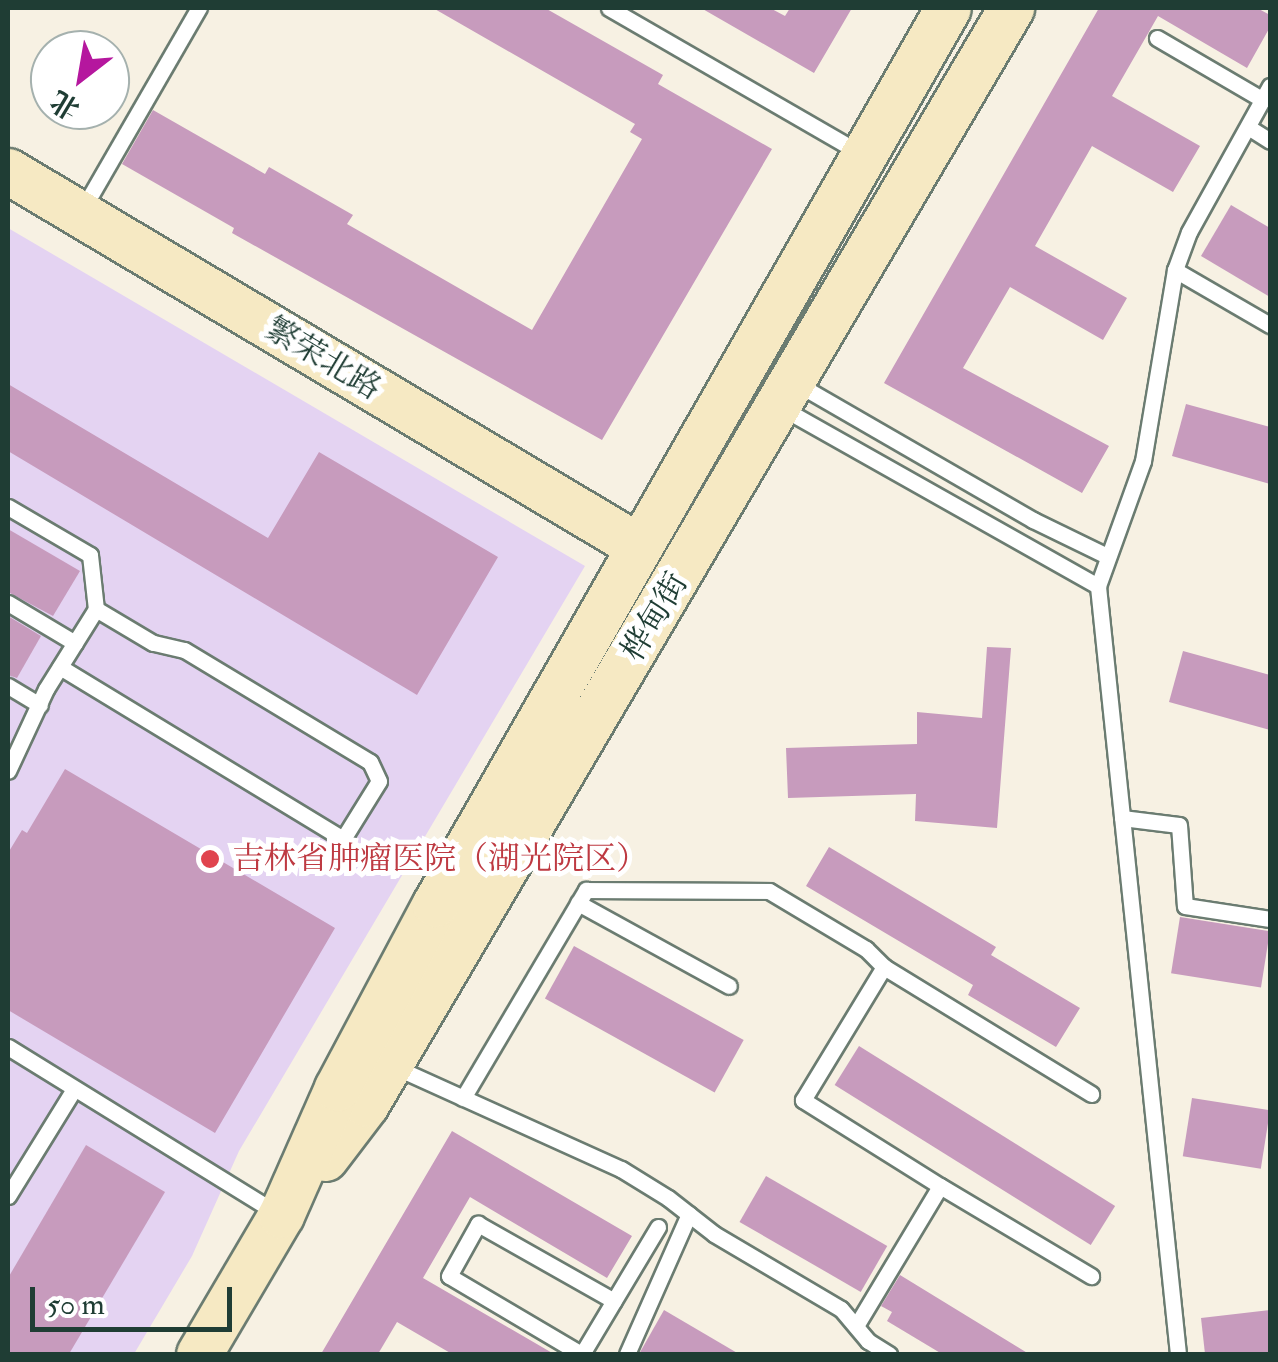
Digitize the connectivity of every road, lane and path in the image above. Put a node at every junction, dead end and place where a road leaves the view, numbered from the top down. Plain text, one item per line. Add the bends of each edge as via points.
1 (199, 8) edge
2 (609, 8) edge
3 (948, 8) edge
4 (1012, 8) edge
5 (1156, 38) dead end
6 (1267, 93) edge
7 (1248, 127) junction
8 (1270, 140) edge
9 (862, 154) junction
10 (8, 171) edge
11 (80, 214) junction
12 (1175, 270) junction
13 (1270, 324) edge
14 (786, 394) junction
15 (8, 507) edge
16 (638, 546) junction
17 (1106, 555) junction
18 (1098, 586) junction
19 (8, 602) edge
20 (96, 609) junction
21 (75, 643) junction
22 (60, 668) junction
23 (8, 686) edge
24 (40, 705) junction
25 (8, 771) edge
26 (1122, 818) junction
27 (578, 903) junction
28 (1270, 919) edge
29 (884, 967) junction
30 (728, 986) dead end
31 (8, 1047) edge
32 (389, 1065) junction
33 (74, 1088) junction
34 (1091, 1094) dead end
35 (464, 1098) junction
36 (940, 1186) junction
37 (10, 1188) edge
38 (689, 1214) junction
39 (281, 1215) junction
40 (658, 1227) dead end
41 (1090, 1276) dead end
42 (614, 1300) junction
43 (856, 1326) junction
44 (200, 1354) edge
45 (582, 1354) edge
46 (627, 1354) edge
47 (889, 1354) edge
48 (1178, 1354) edge

1 - 11 lane
2 - 9 lane
3 - 9 street, 桦甸街
4 - 14 street, 桦甸街
5 - 6 lane
6 - 7 lane
7 - 8 lane
7 - 12 lane
9 - 16 street, 桦甸街
10 - 11 street, 繁荣北路
11 - 16 street, 繁荣北路
12 - 13 lane
12 - 17 lane via 1143,461
14 - 17 lane
14 - 18 lane
14 - 32 street, 桦甸街
15 - 20 lane via 90,555
16 - 39 street, 桦甸街 via 337,1088
17 - 18 lane
18 - 26 lane
19 - 21 lane
20 - 21 lane
20 - 22 lane via 154,643 184,650 370,762 378,780 343,839
21 - 22 lane
22 - 24 lane
23 - 24 lane
24 - 25 lane
26 - 28 lane via 1179,825 1185,906
26 - 48 lane
27 - 29 lane via 586,890 769,891
27 - 30 lane
27 - 35 lane
29 - 34 lane
29 - 36 lane via 802,1100
31 - 33 lane
32 - 35 lane
32 - 39 street, 桦甸街
33 - 37 lane
33 - 39 lane
35 - 38 lane via 621,1169
36 - 41 lane
36 - 43 lane
38 - 43 lane via 841,1309
38 - 46 lane
39 - 44 street, 桦甸街
40 - 42 lane
42 - 45 lane
42 - 45 lane via 478,1224 449,1276
43 - 47 lane

